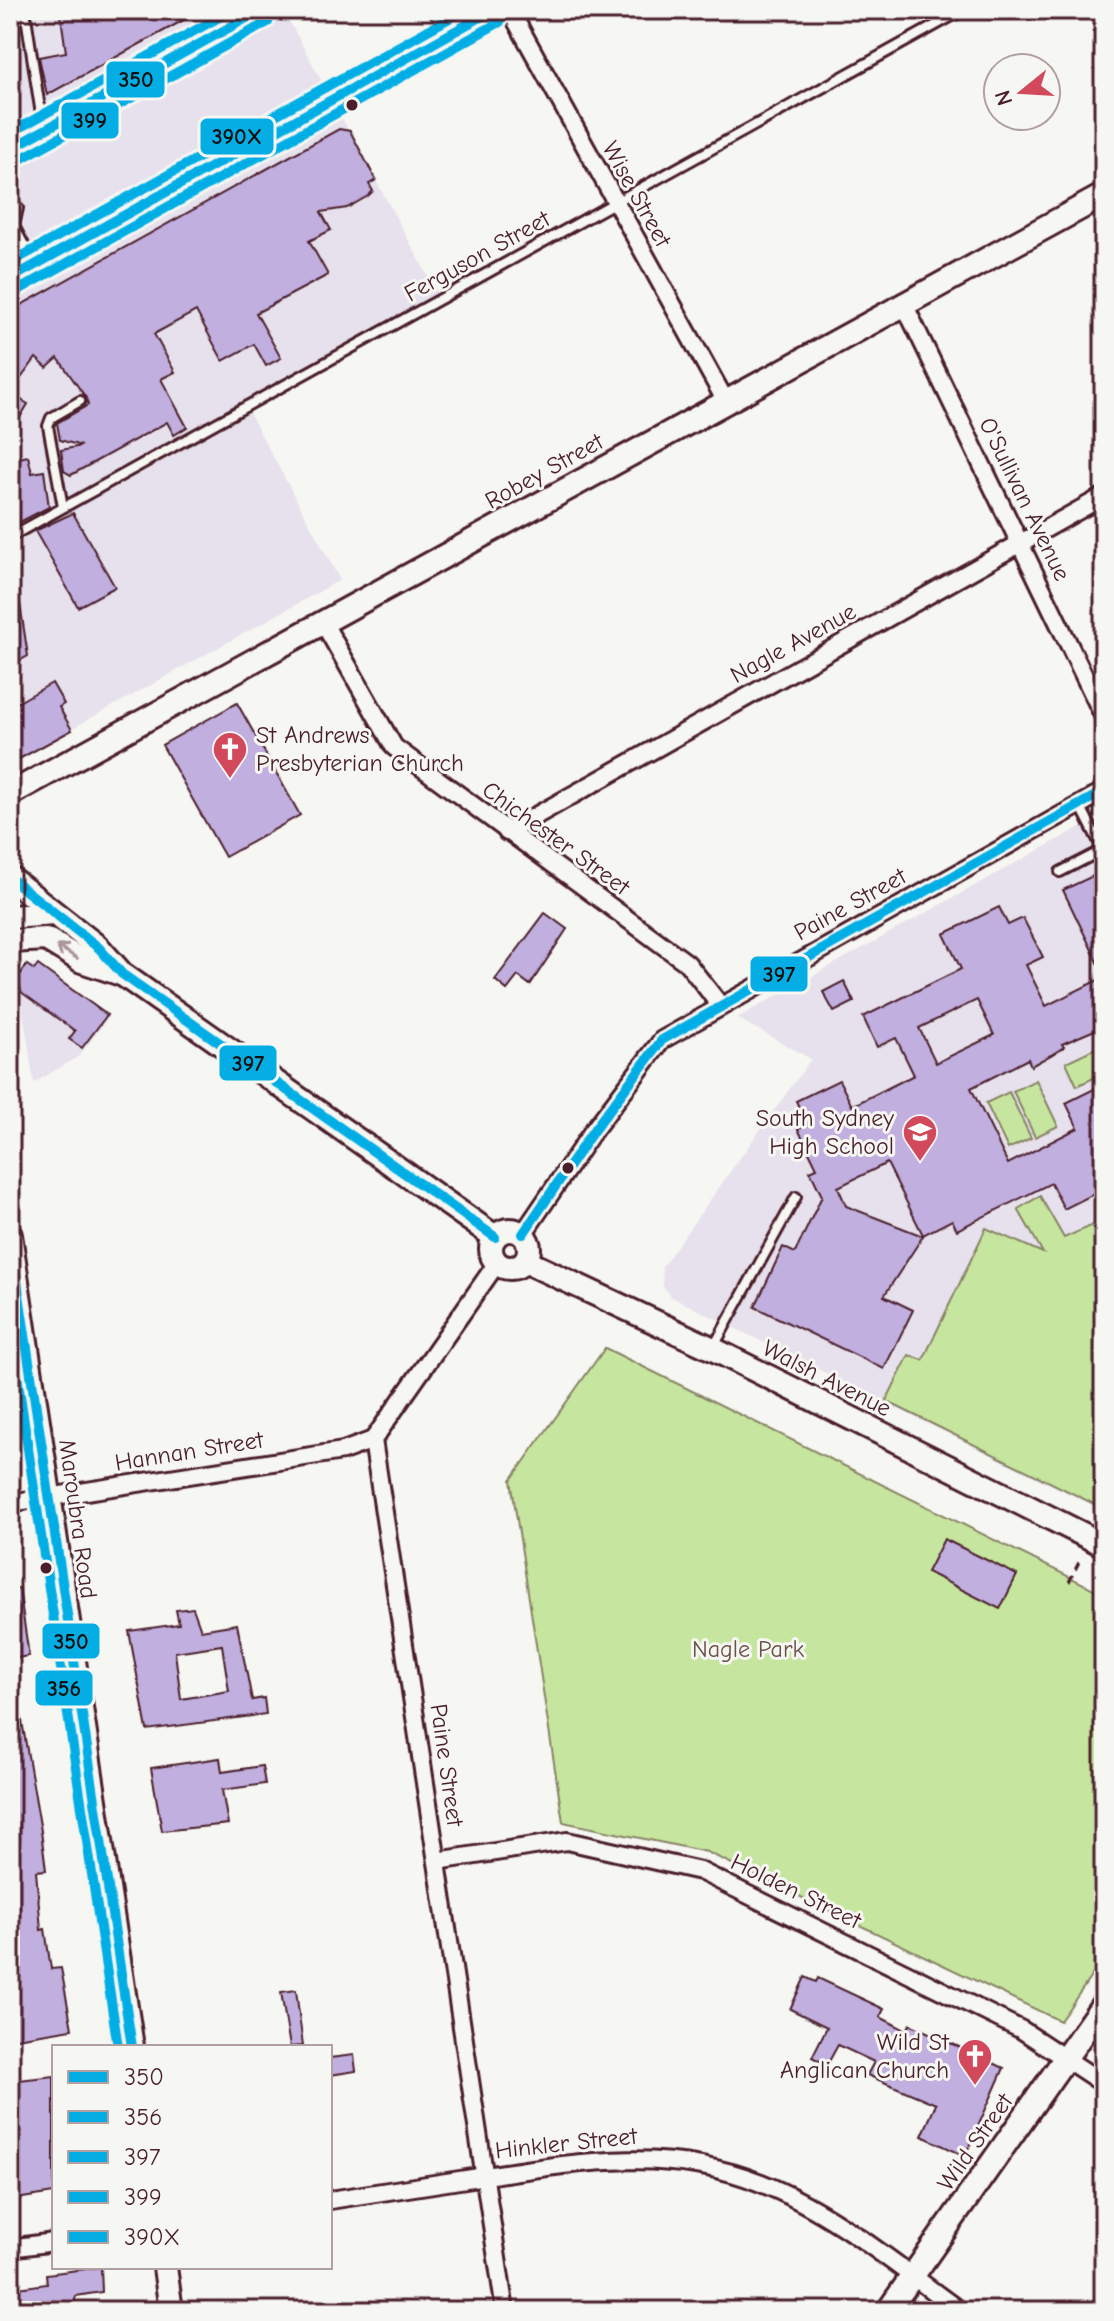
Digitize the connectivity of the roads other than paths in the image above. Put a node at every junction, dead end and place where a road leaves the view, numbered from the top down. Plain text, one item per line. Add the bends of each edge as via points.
1 (25, 10) edge
2 (261, 10) edge
3 (434, 10) edge
4 (493, 10) edge
5 (510, 10) edge
6 (963, 10) edge
7 (448, 35) junction
8 (43, 131) junction
9 (10, 149) edge
10 (1104, 195) edge
11 (614, 202) junction
12 (14, 207) edge
13 (35, 265) junction
14 (10, 279) edge
15 (903, 302) junction
16 (725, 400) junction
17 (80, 401) dead end
18 (1104, 496) edge
19 (63, 507) junction
20 (10, 537) edge
21 (1019, 543) junction
22 (323, 622) junction
23 (1104, 717) edge
24 (1104, 791) edge
25 (10, 794) edge
26 (1080, 804) junction
27 (507, 832) junction
28 (1103, 851) edge
29 (1060, 872) dead end
30 (10, 878) edge
31 (54, 914) junction
32 (10, 917) edge
33 (10, 941) edge
34 (122, 974) junction
35 (720, 1005) junction
36 (796, 1197) dead end
37 (523, 1234) junction
38 (10, 1235) edge
39 (495, 1237) junction
40 (525, 1261) junction
41 (497, 1263) junction
42 (713, 1349) junction
43 (373, 1440) junction
44 (49, 1497) junction
45 (10, 1503) edge
46 (1104, 1545) edge
47 (437, 1861) junction
48 (1104, 2003) edge
49 (132, 2045) edge
50 (1066, 2058) junction
51 (1104, 2084) edge
52 (482, 2176) junction
53 (332, 2200) edge
54 (52, 2242) edge
55 (10, 2248) edge
56 (165, 2269) edge
57 (912, 2277) junction
58 (171, 2311) edge
59 (505, 2311) edge
60 (888, 2311) edge
61 (960, 2311) edge

1 - 8 lane
2 - 8 main road
3 - 7 lane
4 - 7 main road
5 - 11 street, Wise Street
6 - 11 lane, Ferguson Street
7 - 13 main road
8 - 9 main road
10 - 15 street, Robey Street
11 - 16 street, Wise Street
11 - 19 lane, Ferguson Street
12 - 13 lane via 14,226
13 - 14 main road
15 - 16 street, Robey Street
15 - 21 street, O'Sullivan Avenue
16 - 22 street, Robey Street
17 - 19 lane via 51,418 48,426
18 - 21 street, Nagle Avenue
19 - 20 lane, Ferguson Street
21 - 23 street, O'Sullivan Avenue
21 - 27 street, Nagle Avenue
22 - 25 street, Robey Street
22 - 27 street, Chichester Street via 394,747
24 - 26 street, Paine Street
26 - 28 lane
26 - 35 street, Paine Street
27 - 35 street, Chichester Street via 687,963
28 - 29 lane
30 - 31 street
31 - 32 street
31 - 34 street via 99,948
34 -> 33 street via 82,961 46,939
34 - 39 street
35 - 37 street, Paine Street via 679,1027 652,1051
36 - 42 lane
37 - 39 street via 504,1230
37 - 40 street via 529,1246
38 - 44 street, Maroubra Road
39 - 41 street via 490,1249
40 - 41 street via 510,1268
40 - 42 street, Walsh Avenue
41 - 43 street
42 - 46 street, Walsh Avenue
43 - 44 street, Hannan Street via 343,1451
43 - 47 street, Paine Street
44 - 45 street, Hannan Street
44 - 49 street, Maroubra Road
47 - 50 street, Holden Street via 567,1841 700,1871 1022,2030
47 - 52 street, Paine Street
48 - 50 street, Wild Street
50 - 51 street, Holden Street
50 - 57 street, Wild Street
52 - 53 street, Hinkler Street
52 - 57 street, Hinkler Street via 607,2158 660,2158 713,2167 804,2203
52 - 59 street, Paine Street
54 - 55 street
56 - 58 street
57 - 60 street, Wild Street
57 - 61 street, Hinkler Street

